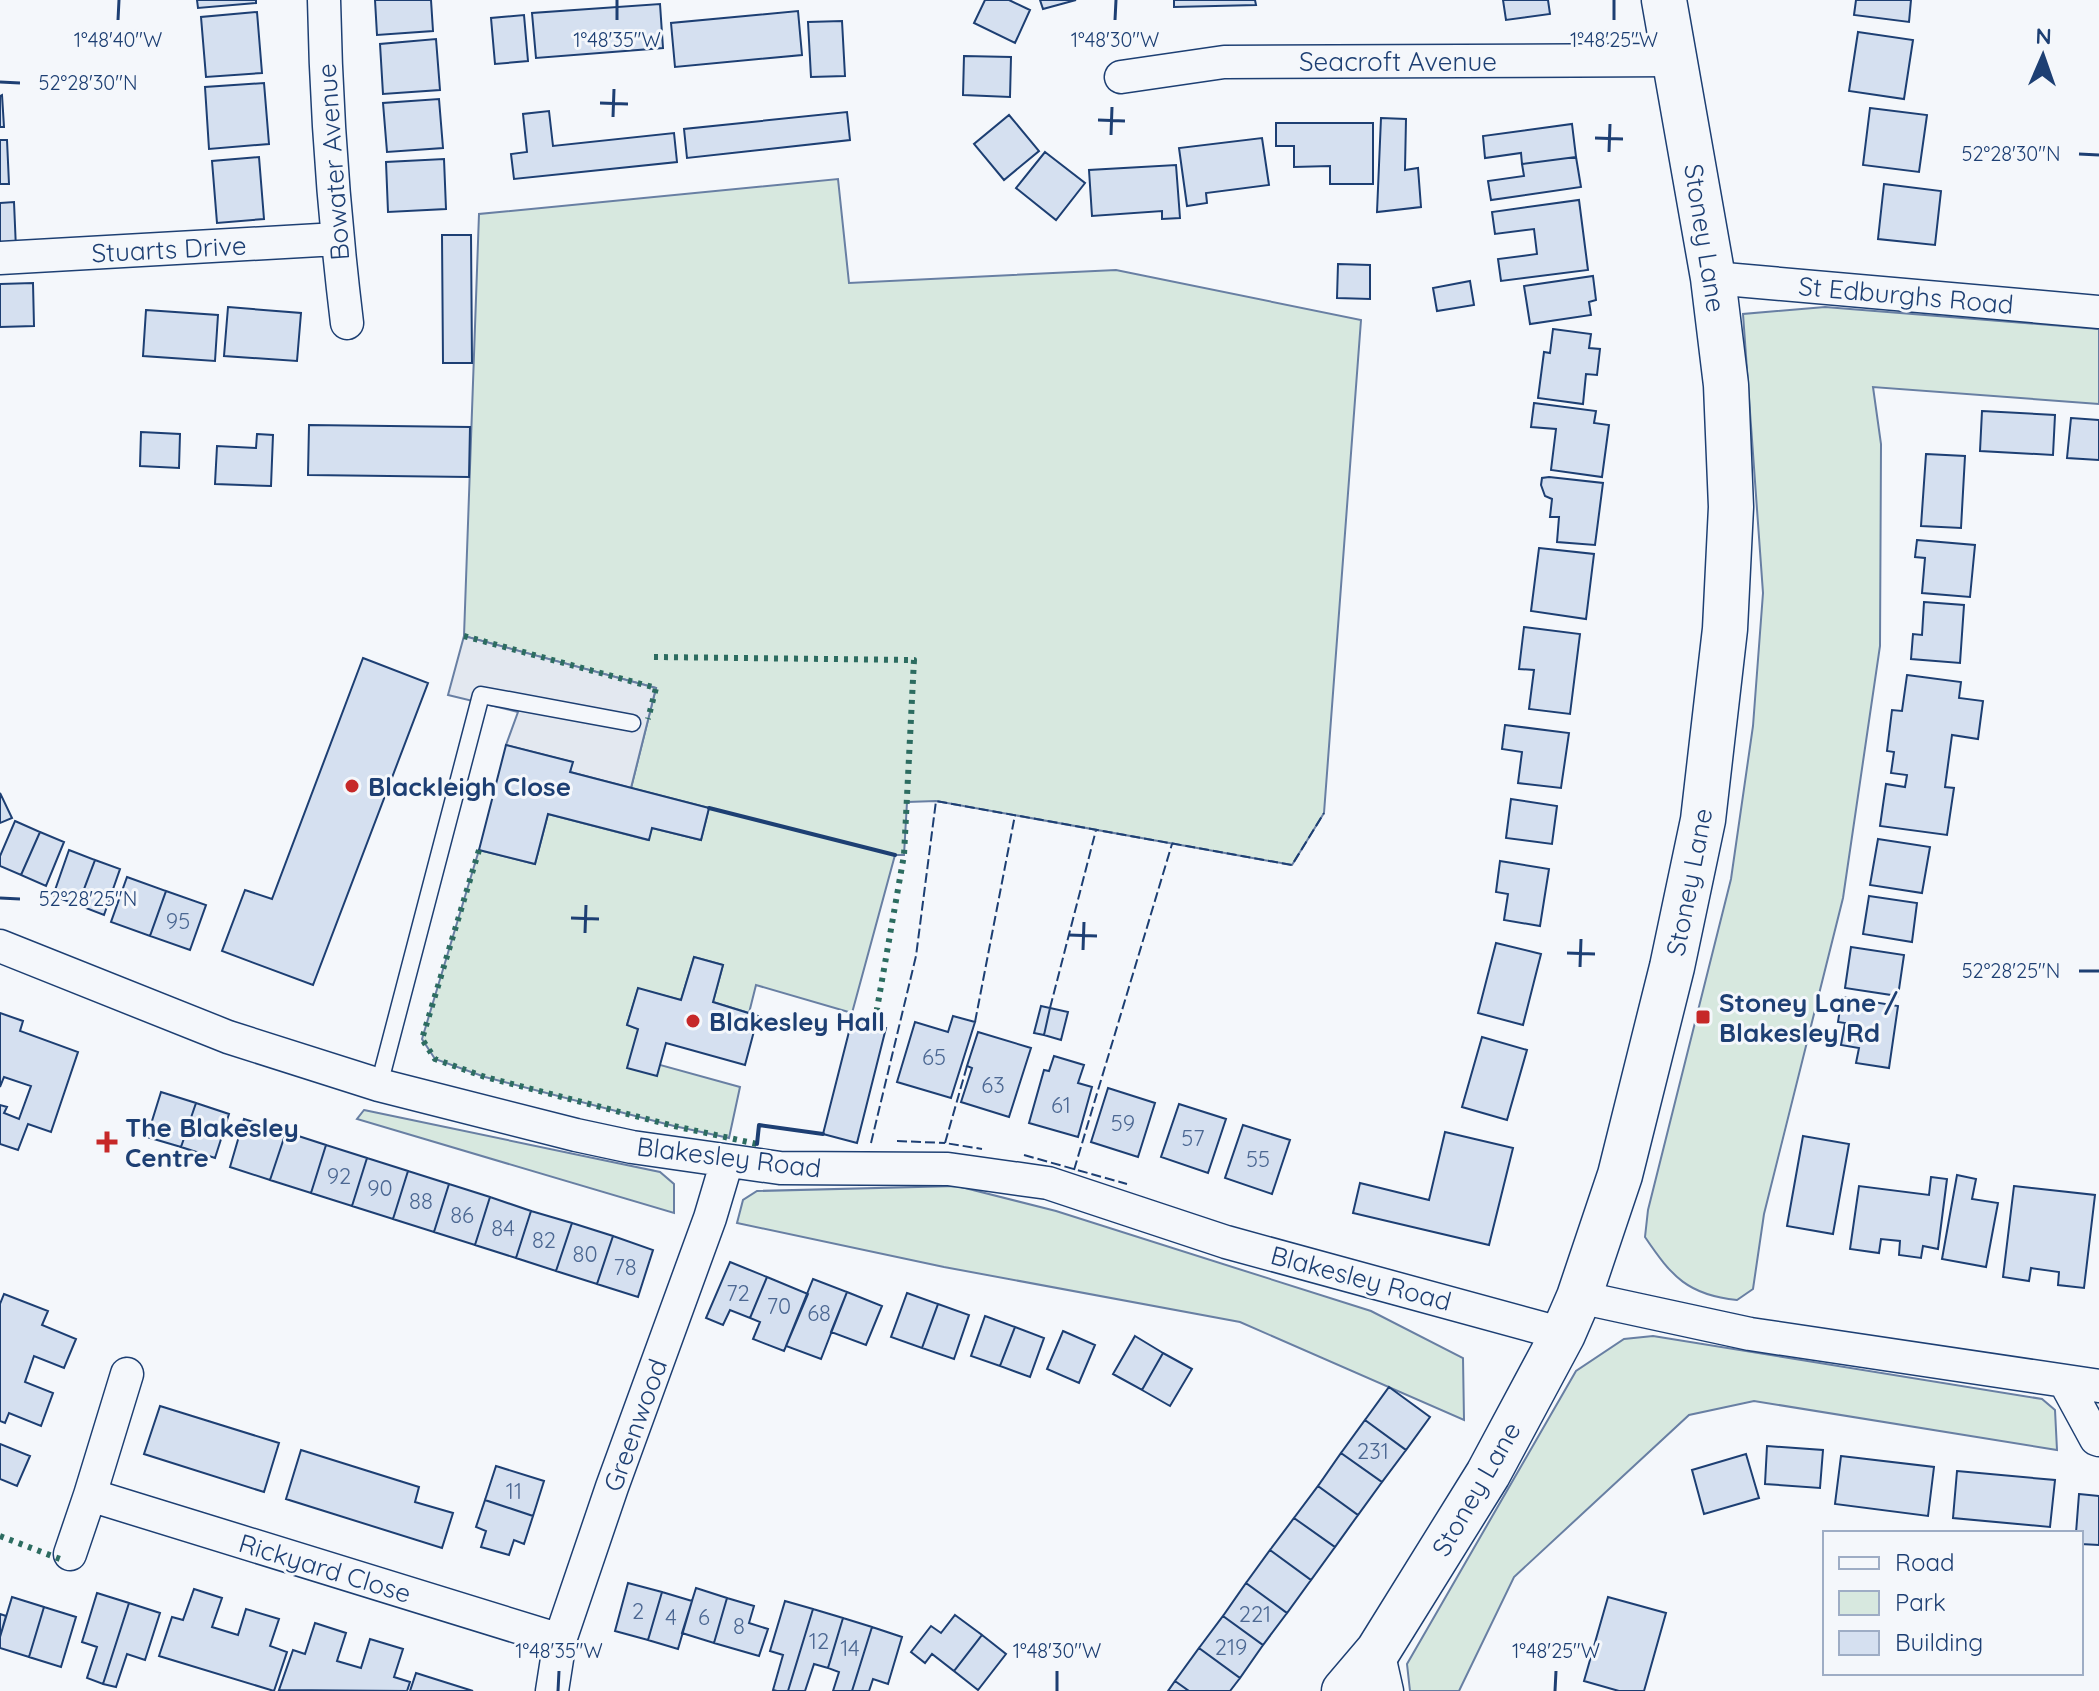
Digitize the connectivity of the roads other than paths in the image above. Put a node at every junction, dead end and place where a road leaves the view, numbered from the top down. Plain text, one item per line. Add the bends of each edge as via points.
1 (324, 0) edge
2 (1664, 0) edge
3 (1676, 60) junction
4 (1121, 77) dead end
5 (337, 239) junction
6 (0, 258) edge
7 (1713, 278) junction
8 (2099, 312) edge
9 (347, 323) dead end
10 (632, 723) dead end
11 (0, 946) edge
12 (379, 1085) junction
13 (727, 1161) junction
14 (1571, 1316) junction
15 (127, 1374) dead end
16 (2065, 1382) junction
17 (2099, 1386) edge
18 (2099, 1440) edge
19 (90, 1495) junction
20 (70, 1554) dead end
21 (560, 1640) junction
22 (1383, 1671) edge
23 (552, 1691) edge
24 (1344, 1691) edge

1 - 5 street, Bowater Avenue
2 - 3 main road, Stoney Lane
3 - 4 street, Seacroft Avenue via 1224,62
3 - 7 main road, Stoney Lane
5 - 6 street, Stuarts Drive
5 - 9 street, Bowater Avenue
7 - 8 street, St Edburghs Road
7 - 14 main road, Stoney Lane via 1726,385 1731,507 1725,629 1703,820 1620,1175
10 - 12 lane via 481,695
11 - 12 street, Blakesley Road via 228,1037
12 - 13 street, Blakesley Road via 576,1135
13 - 14 street, Blakesley Road via 780,1168 948,1169 1048,1183 1226,1242
13 - 21 street, Greenwood
14 - 16 street, Blakesley Road via 1750,1334
14 - 22 main road, Stoney Lane
15 - 19 street
16 - 17 street, Blakesley Road
16 - 18 street
19 - 20 street
19 - 21 street, Rickyard Close
21 - 23 street, Greenwood
22 - 24 main road, Stoney Lane

